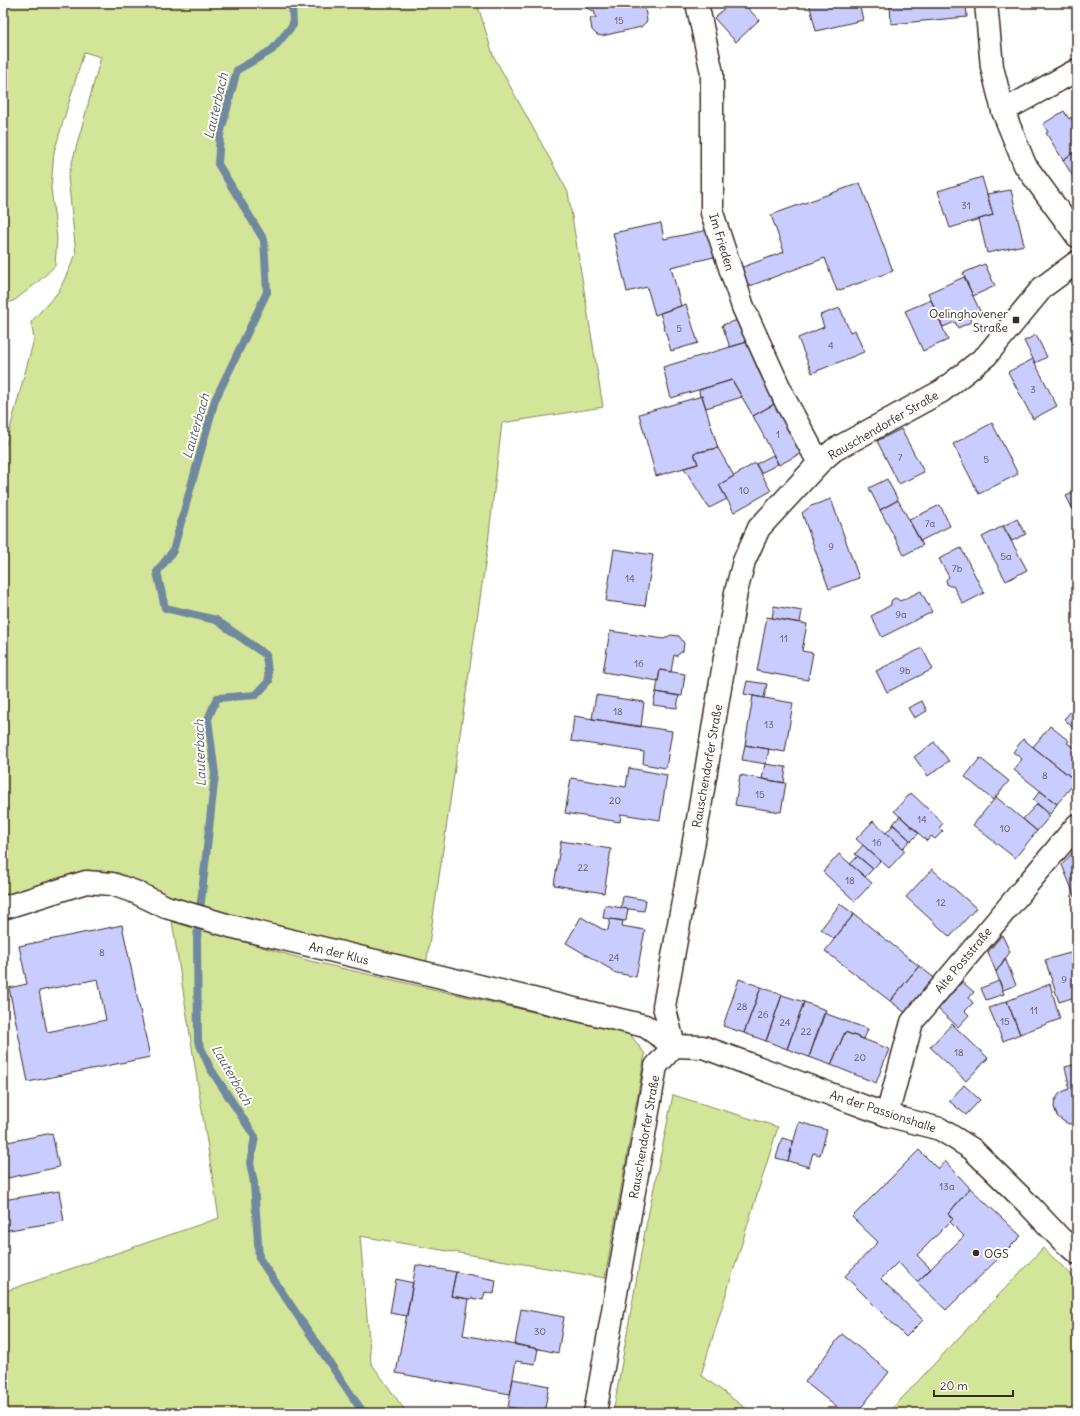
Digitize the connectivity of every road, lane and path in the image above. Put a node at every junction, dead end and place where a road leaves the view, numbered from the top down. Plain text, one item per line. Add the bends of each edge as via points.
1 (697, 3) edge
2 (986, 3) edge
3 (1077, 70) edge
4 (1003, 111) junction
5 (1077, 236) edge
6 (1077, 262) edge
7 (819, 463) junction
8 (1077, 825) edge
9 (3, 908) edge
10 (674, 1046) junction
11 (888, 1115) junction
12 (1077, 1252) edge
13 (595, 1413) edge

1 - 7 street, Im Frieden via 712,73 712,212 742,307 785,400
2 - 4 street via 992,67
3 - 4 street
4 - 5 street via 1025,165
6 - 7 street, Rauschendorfer Straße via 1043,287 986,356 942,391 834,450
7 - 10 street, Rauschendorfer Straße via 759,528 744,561 739,580 664,1006
8 - 11 street, Alte Poststraße via 912,1022
9 - 10 street, An der Klus via 86,882 112,884 166,907 230,926 645,1026
10 - 11 street, An der Passionshalle via 703,1047
10 - 13 street, Rauschendorfer Straße via 656,1066
11 - 12 street, An der Passionshalle via 940,1129 972,1149

